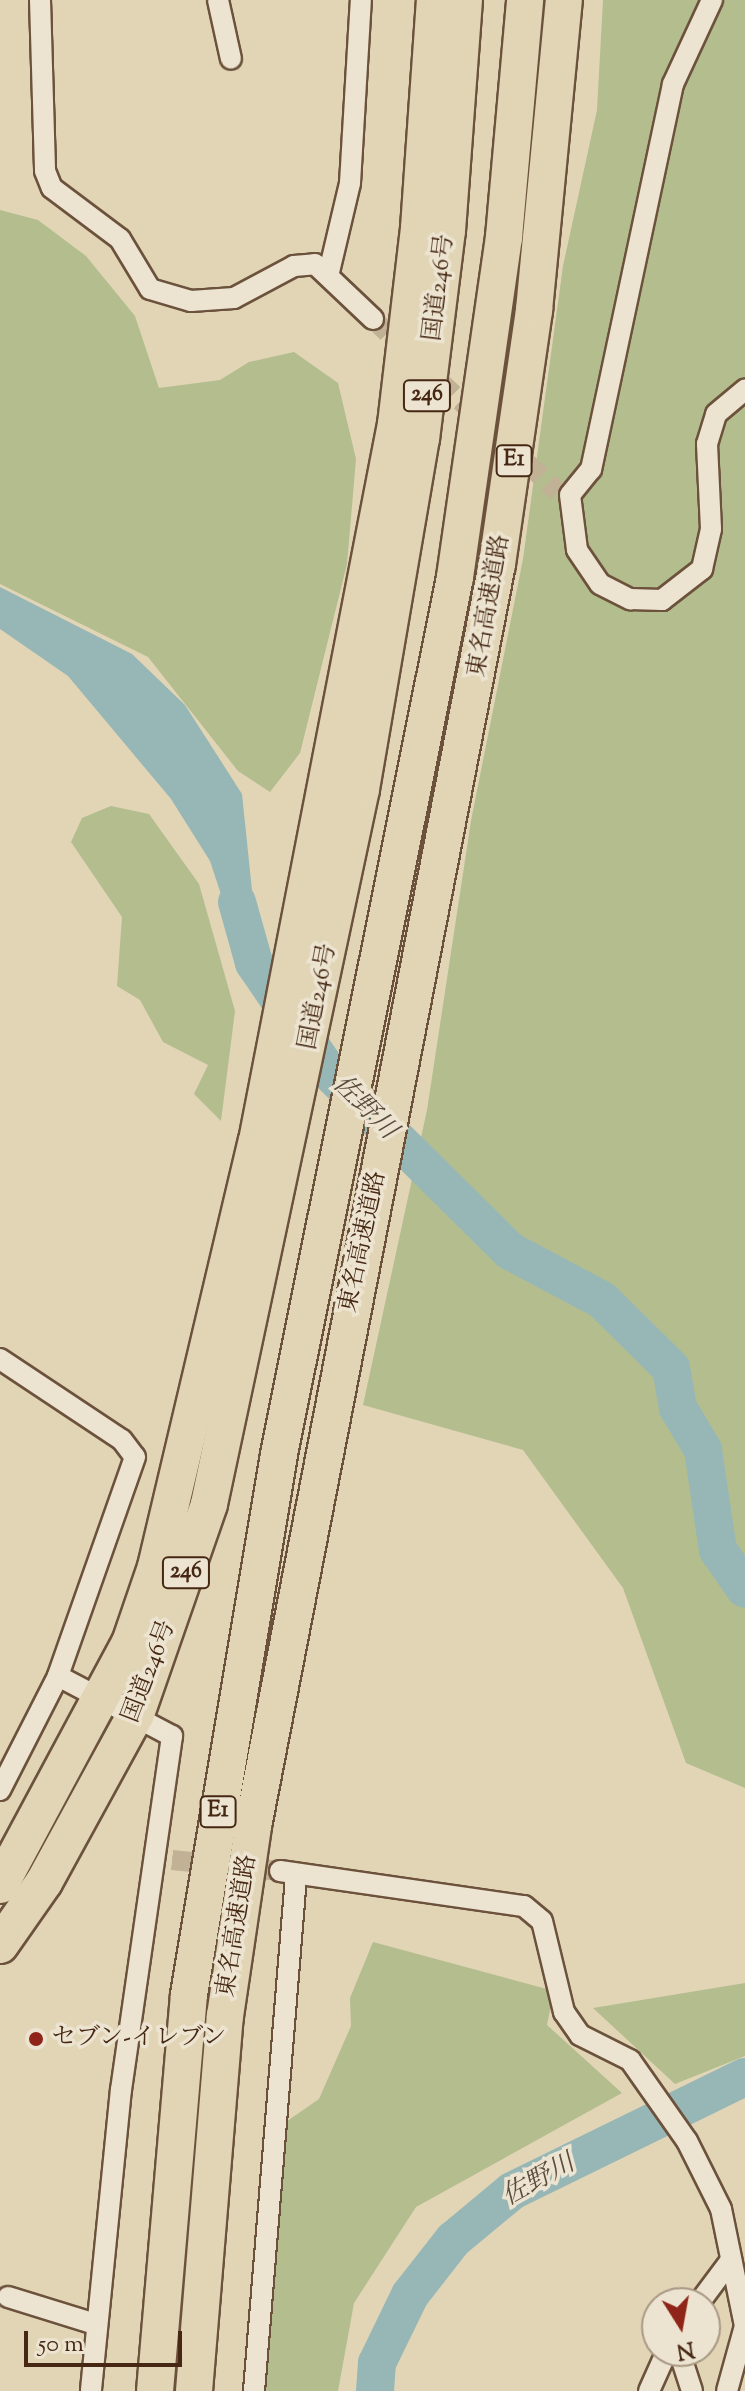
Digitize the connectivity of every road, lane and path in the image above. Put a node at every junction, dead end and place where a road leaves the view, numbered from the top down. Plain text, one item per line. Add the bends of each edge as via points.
1 (40, 0) edge
2 (218, 0) edge
3 (361, 0) edge
4 (435, 0) edge
5 (464, 0) edge
6 (525, 0) edge
7 (564, 0) edge
8 (712, 0) edge
9 (231, 59) dead end
10 (329, 272) junction
11 (373, 319) tunnel mouth
12 (745, 390) edge
13 (345, 783) junction
14 (0, 1359) edge
15 (58, 1676) junction
16 (100, 1702) junction
17 (136, 1714) junction
18 (0, 1790) edge
19 (0, 1885) edge
20 (0, 1945) edge
21 (731, 2260) junction
22 (711, 2287) edge
23 (8, 2297) dead end
24 (95, 2324) junction
25 (660, 2367) edge
26 (684, 2367) edge
27 (91, 2391) edge
28 (155, 2391) edge
29 (194, 2391) edge
30 (254, 2391) edge
31 (649, 2391) edge
32 (692, 2391) edge
33 (727, 2391) edge

1 - 10 street via 45,171 52,188 120,239 150,289 191,301 234,298 303,264
2 - 9 street
3 - 10 street via 350,183
4 - 13 highway, 国道246号 / 246 via 419,228
5 - 13 highway, 国道246号 / 246 via 447,231 423,424
6 - 28 highway, 東名高速道路 / E1 via 479,423 398,881 279,1454 189,1995
7 - 29 highway, 東名高速道路 / E1 via 516,448 432,918 356,1279 225,2016
8 - 12 street via 673,84 591,469 564,494 577,550 600,584 630,599 662,600 702,569 711,529 707,444 716,414
10 - 11 street
13 - 16 highway, 国道246号 / 246 via 156,1567
13 - 17 highway, 国道246号 / 246 via 284,1167 209,1504
14 - 15 street via 122,1440 135,1457
15 - 16 street
15 - 18 street
16 - 17 street
16 - 19 highway, 国道246号 / 246
17 - 20 highway, 国道246号 / 246 via 44,1882
17 - 24 street via 172,1736 162,1859
21 - 22 street
21 - 30 street via 721,2209 687,2141 630,2060 580,2035 564,2012 553,1946 542,1921 524,1906 288,1874
21 - 33 street via 745,2326
23 - 24 street
24 - 27 street
25 - 31 street
26 - 32 street

